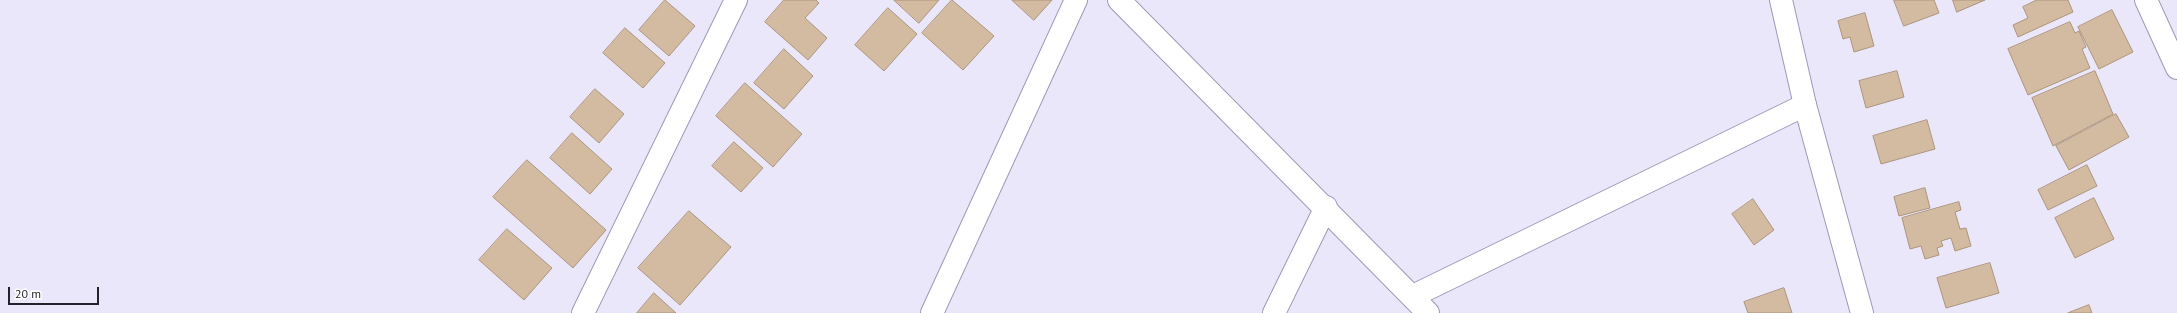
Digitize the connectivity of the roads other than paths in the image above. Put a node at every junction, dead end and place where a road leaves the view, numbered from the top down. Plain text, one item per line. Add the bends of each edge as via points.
1 (736, 0) edge
2 (1076, 0) edge
3 (1119, 0) edge
4 (1781, 0) edge
5 (2146, 0) edge
6 (2177, 68) edge
7 (1805, 105) junction
8 (1326, 207) junction
9 (1413, 296) junction
10 (583, 313) edge
11 (932, 313) edge
12 (1274, 313) edge
13 (1428, 313) edge
14 (1862, 313) edge

1 - 10 street
2 - 11 street
3 - 8 street
4 - 7 street
5 - 6 street
7 - 9 street
7 - 14 street
8 - 9 street
8 - 12 street
9 - 13 street

